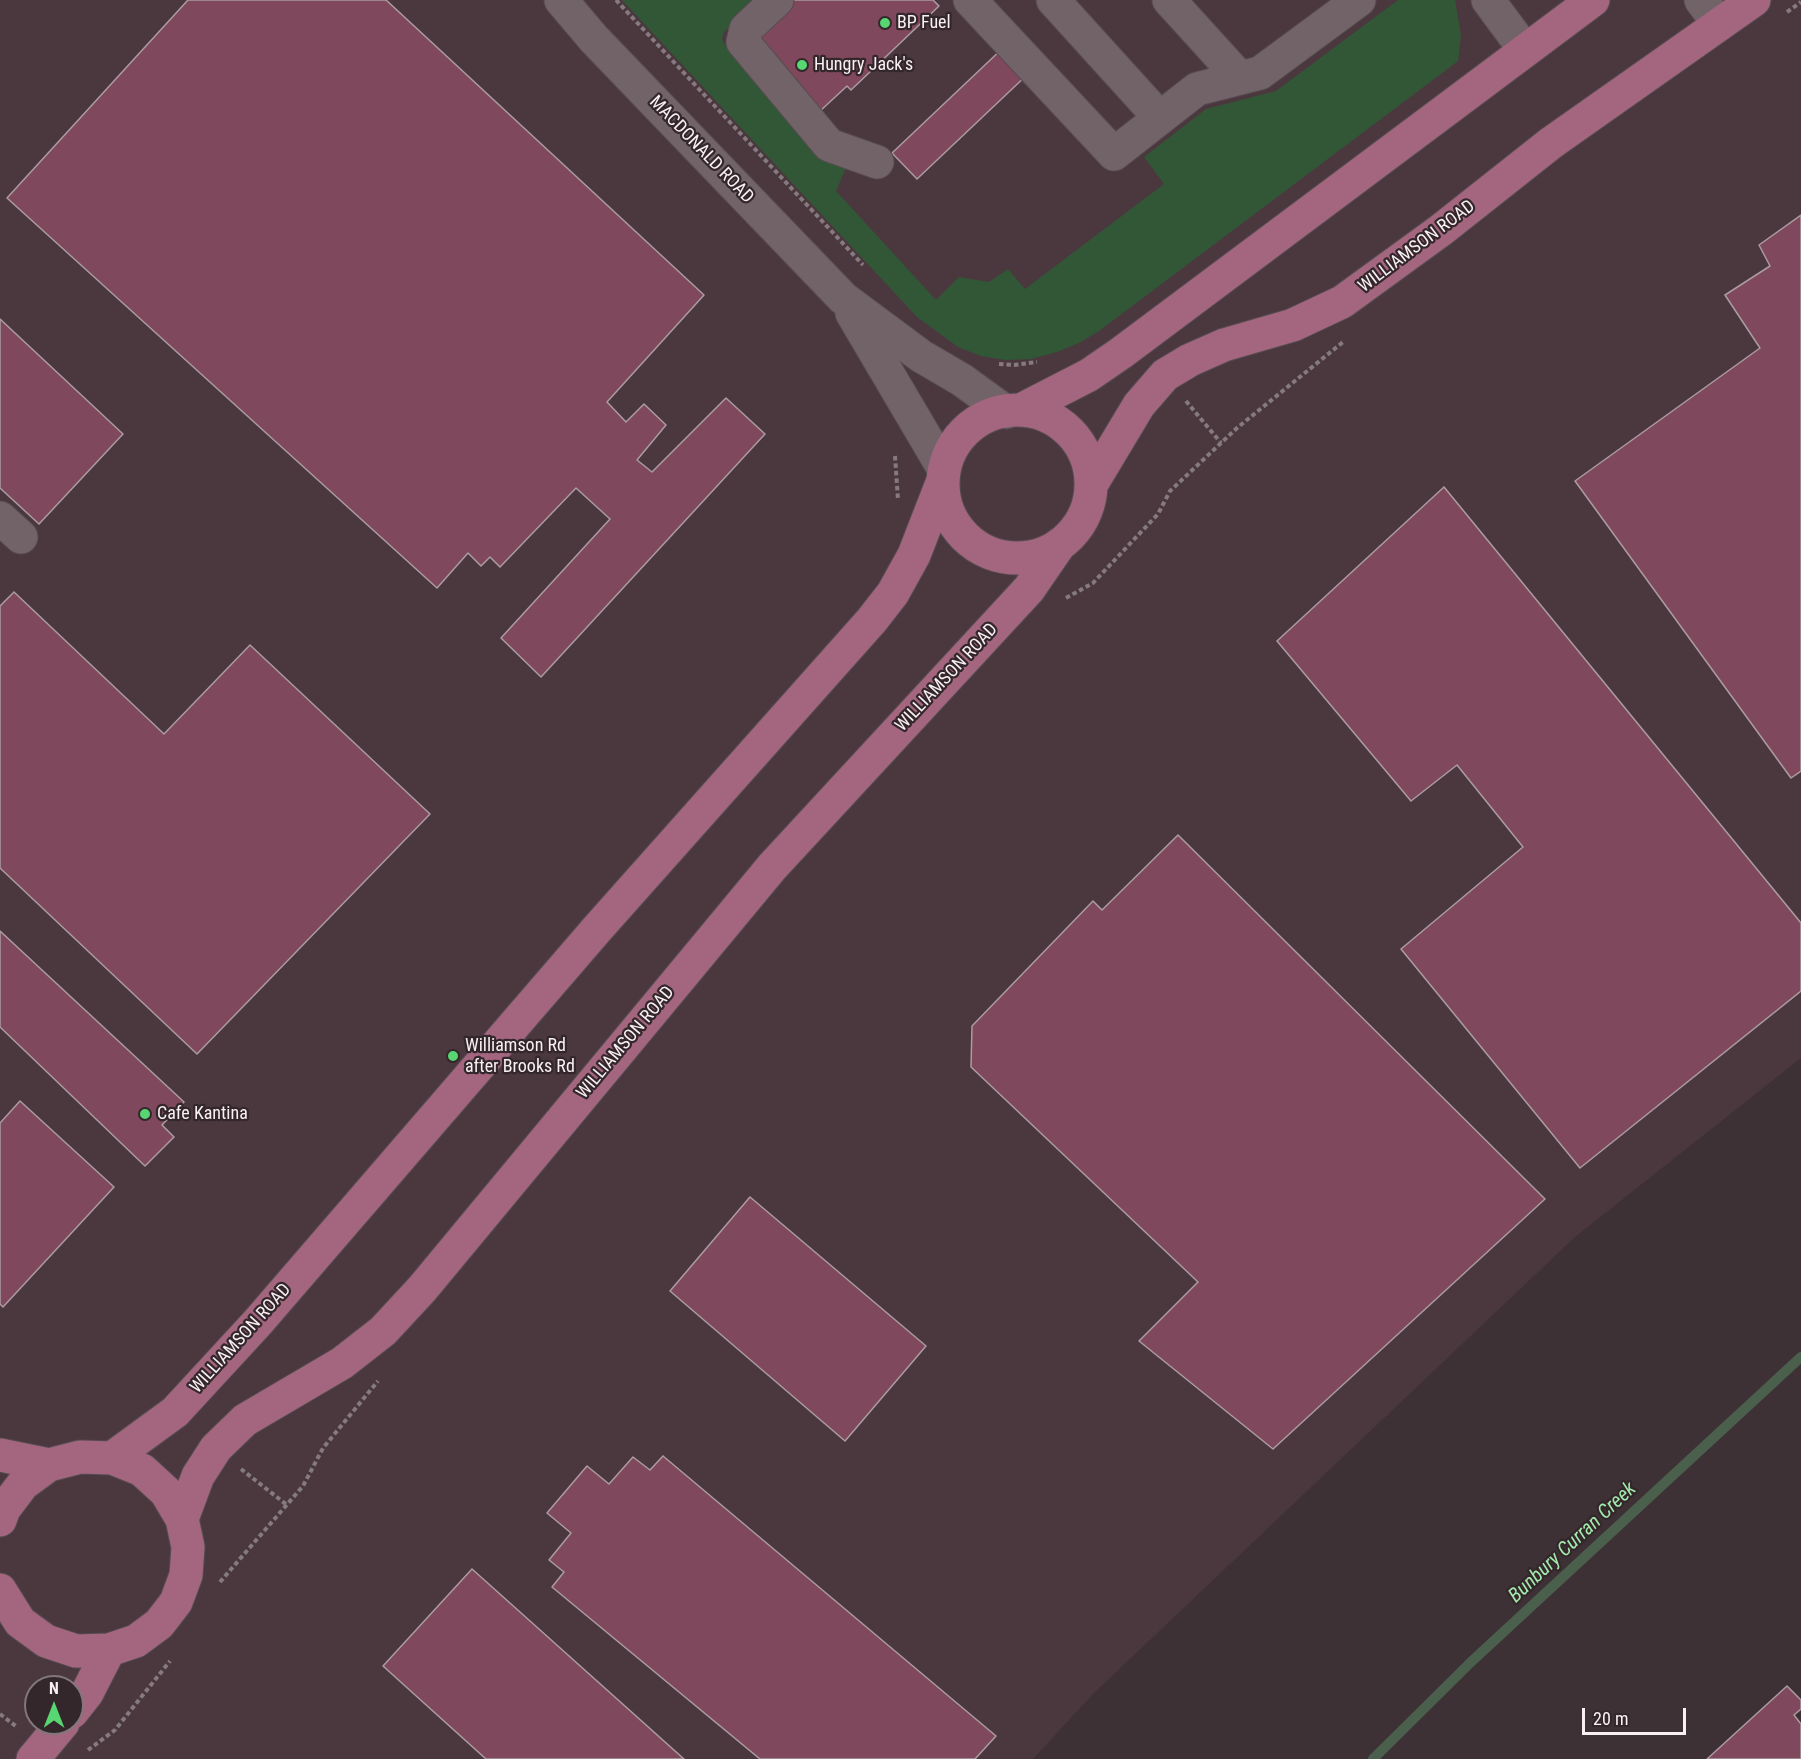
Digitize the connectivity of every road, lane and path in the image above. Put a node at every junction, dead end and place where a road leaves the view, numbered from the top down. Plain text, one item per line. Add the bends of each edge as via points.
1 (561, 0) edge
2 (616, 0) edge
3 (777, 0) edge
4 (970, 0) edge
5 (1053, 0) edge
6 (1169, 0) edge
7 (1359, 0) edge
8 (1488, 0) edge
9 (1593, 0) edge
10 (1754, 0) edge
11 (1710, 12) edge
12 (1525, 50) junction
13 (1239, 77) junction
14 (1160, 118) junction
15 (877, 162) dead end
16 (866, 268) dead end
17 (843, 298) junction
18 (1044, 360) dead end
19 (996, 363) dead end
20 (1165, 375) junction
21 (1013, 411) junction
22 (1221, 444) dead end
23 (893, 446) dead end
24 (943, 476) junction
25 (1091, 484) junction
26 (898, 504) dead end
27 (1143, 526) dead end
28 (1060, 544) junction
29 (1093, 583) dead end
30 (0, 1455) edge
31 (112, 1458) junction
32 (49, 1465) junction
33 (240, 1468) dead end
34 (287, 1505) dead end
35 (0, 1520) edge
36 (182, 1520) junction
37 (1, 1598) edge
38 (109, 1650) junction
39 (84, 1697) edge
40 (53, 1735) edge
41 (33, 1759) edge

1 - 17 street, MACDONALD ROAD
2 - 16 path
3 - 15 street via 746,29 743,42 829,145
4 - 14 street via 1114,154
5 - 14 street
6 - 13 street
7 - 13 street via 1274,66
8 - 12 street
9 - 12 main road
10 - 11 main road, WILLIAMSON ROAD
11 - 20 main road, WILLIAMSON ROAD via 1441,230 1342,302 1293,325 1224,345
12 - 21 main road via 1138,342 1089,375
13 - 14 street via 1197,89
17 - 21 street, MACDONALD ROAD via 921,356
17 - 24 street, MACDONALD ROAD
18 - 19 path via 1014,365
20 - 22 path
20 - 25 main road, WILLIAMSON ROAD via 1139,405
21 - 24 main road via 984,418 965,431 956,442
21 - 25 main road via 1049,418 1072,435 1086,459
23 - 26 path
24 - 28 main road via 944,498 951,519 965,537 983,550 1005,557 1028,557
24 - 31 main road, WILLIAMSON ROAD via 914,555 872,620 611,913 258,1322 175,1412
25 - 28 main road via 1083,518
27 - 29 path
28 - 36 main road, WILLIAMSON ROAD via 1029,589 772,867 422,1289 383,1331 342,1363 245,1420 216,1448 198,1476
30 - 32 main road
31 - 32 main road via 80,1457
31 - 36 main road via 142,1470 166,1491
32 - 35 main road via 23,1484
33 - 34 path
36 - 38 main road via 188,1547 186,1575 176,1602 159,1624 136,1641
37 - 38 main road via 20,1622 46,1641 76,1651
38 - 39 main road
40 - 41 main road

